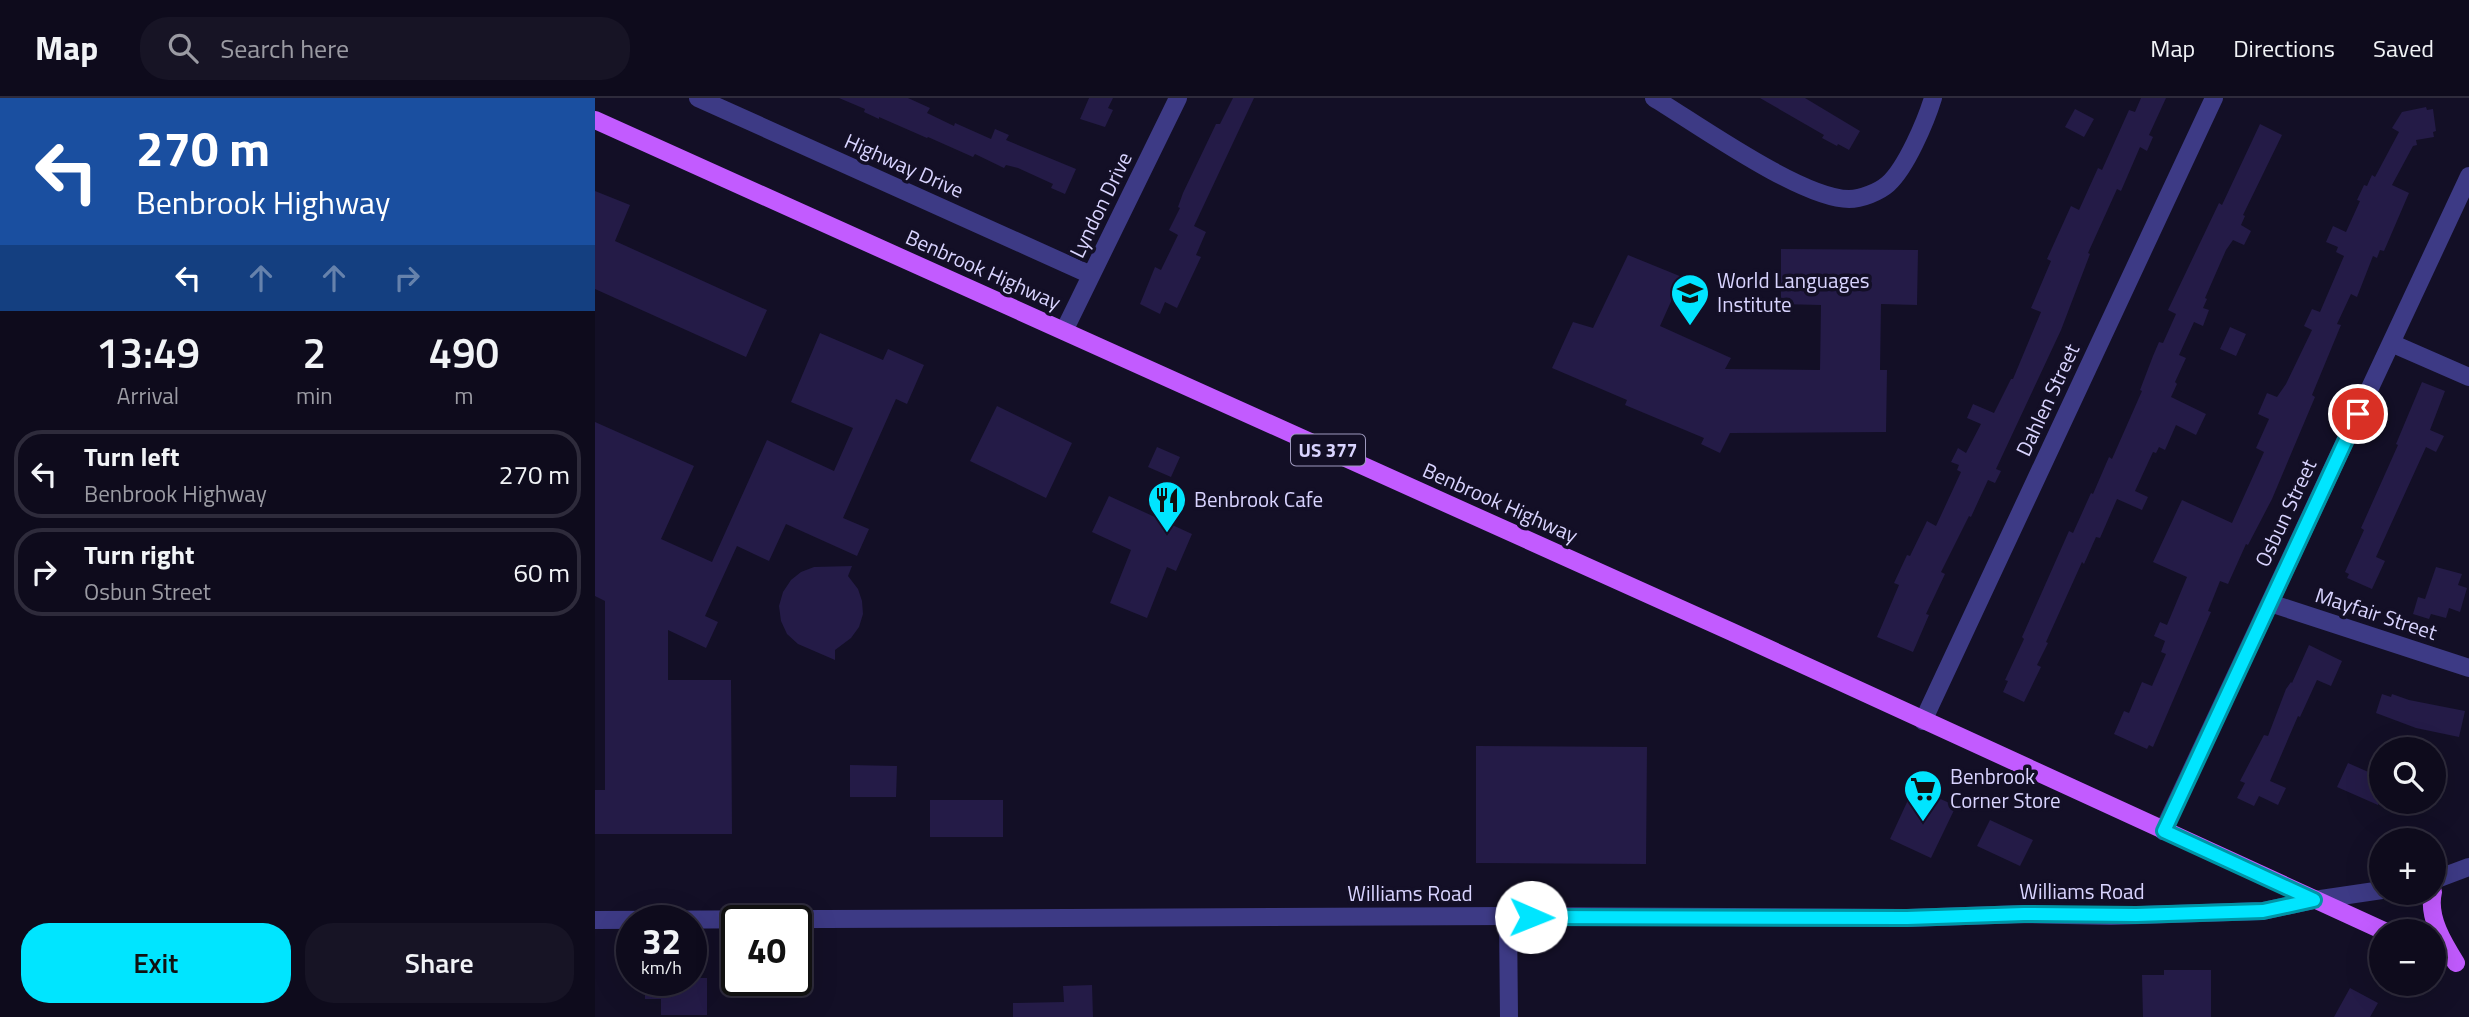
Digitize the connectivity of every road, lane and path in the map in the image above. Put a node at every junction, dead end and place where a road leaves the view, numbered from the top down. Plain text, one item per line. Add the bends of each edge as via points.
1 (698, 98) edge
2 (1178, 98) edge
3 (1654, 98) edge
4 (1933, 98) edge
5 (2214, 98) edge
6 (595, 120) edge
7 (2469, 176) edge
8 (1091, 275) junction
9 (1064, 331) junction
10 (2391, 344) junction
11 (2469, 377) edge
12 (2270, 603) junction
13 (2469, 668) edge
14 (1923, 721) junction
15 (2164, 831) junction
16 (2469, 867) edge
17 (2446, 879) edge
18 (2369, 892) edge
19 (2314, 900) junction
20 (2432, 905) edge
21 (1508, 916) junction
22 (595, 920) edge
23 (2369, 924) edge
24 (2446, 959) edge
25 (2463, 966) edge
26 (1509, 1017) edge

1 - 8 street, Highway Drive
2 - 8 street, Lyndon Drive
3 - 4 street via 1781,175 1822,195 1849,199 1888,183 1926,122
5 - 14 street, Dahlen Street
6 - 9 main road, Benbrook Highway / US 377
7 - 10 street, Osbun Street
8 - 9 street, Lyndon Drive
9 - 14 main road, Benbrook Highway / US 377
10 - 11 street
10 - 12 street, Osbun Street
12 - 13 street, Mayfair Street
12 - 15 street, Osbun Street
14 - 15 main road, Benbrook Highway / US 377
15 - 19 main road, Benbrook Highway / US 377
16 - 17 street
18 - 19 street, Williams Road
19 - 21 street, Williams Road via 2263,911 2111,916
19 - 23 main road, Benbrook Highway / US 377
20 - 25 main road via 2443,942
21 - 22 street, Williams Road
21 - 26 street
24 - 25 main road

